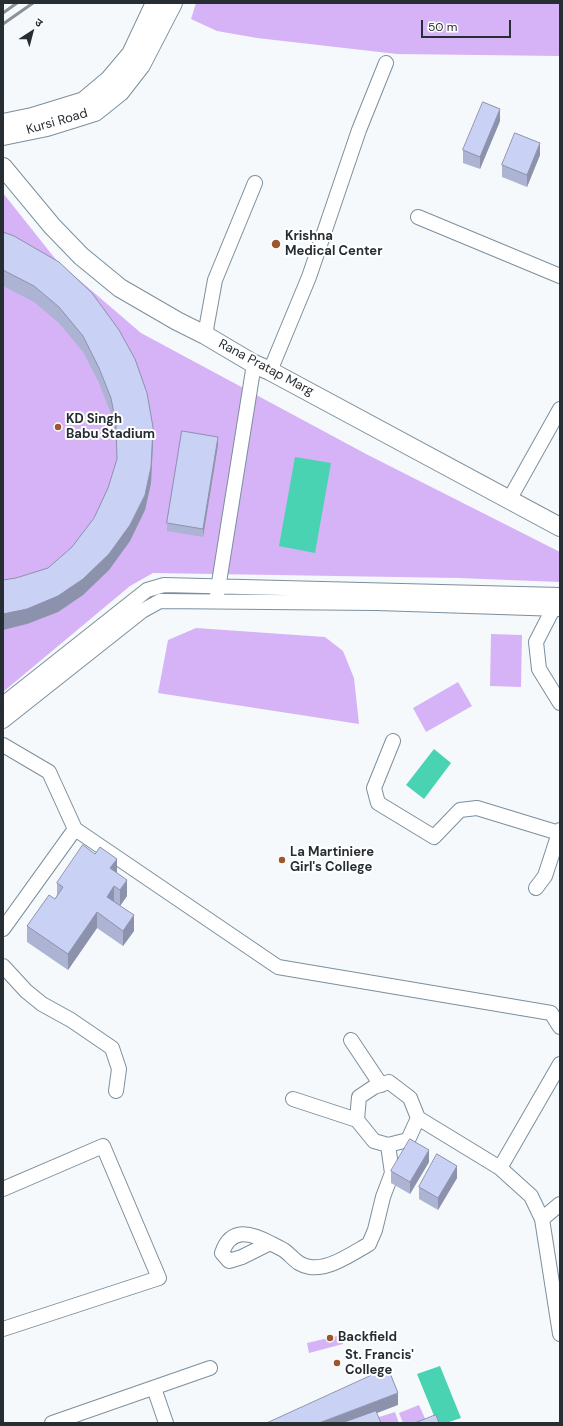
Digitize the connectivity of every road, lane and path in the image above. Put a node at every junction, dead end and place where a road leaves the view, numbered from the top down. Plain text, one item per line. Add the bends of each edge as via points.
1 (163, 5) edge
2 (386, 63) dead end
3 (3, 123) edge
4 (3, 136) edge
5 (3, 167) edge
6 (255, 183) dead end
7 (418, 217) dead end
8 (560, 276) edge
9 (205, 335) junction
10 (262, 367) junction
11 (560, 409) edge
12 (509, 500) junction
13 (560, 527) edge
14 (218, 586) junction
15 (560, 594) edge
16 (216, 602) junction
17 (556, 609) edge
18 (560, 703) edge
19 (3, 704) edge
20 (3, 721) edge
21 (393, 741) dead end
22 (3, 744) edge
23 (75, 829) junction
24 (559, 831) edge
25 (536, 888) dead end
26 (3, 929) edge
27 (3, 966) edge
28 (560, 1027) edge
29 (351, 1040) dead end
30 (560, 1064) edge
31 (381, 1085) junction
32 (116, 1091) dead end
33 (293, 1098) dead end
34 (418, 1118) junction
35 (357, 1120) junction
36 (388, 1145) junction
37 (500, 1168) junction
38 (3, 1189) edge
39 (560, 1204) edge
40 (542, 1219) junction
41 (270, 1243) dead end
42 (559, 1325) edge
43 (3, 1329) edge
44 (210, 1368) dead end
45 (154, 1388) junction
46 (52, 1423) edge
47 (166, 1423) edge

1 - 3 main road, Kursi Road via 109,80 84,100 32,117
1 - 4 main road, Kursi Road via 141,65 120,92 95,112 47,127
2 - 10 street via 359,130 309,277
5 - 9 main road, Rana Pratap Marg via 80,256 120,288
6 - 9 street via 214,280
7 - 8 street
9 - 10 main road, Rana Pratap Marg
10 - 12 main road, Rana Pratap Marg
10 - 14 street
11 - 12 street
12 - 13 main road, Rana Pratap Marg
14 - 15 street
14 - 16 street
14 - 19 street via 164,585 146,590
16 - 17 street via 377,603
16 - 20 street via 160,601 142,611
17 - 18 street via 536,642 539,670
21 - 24 street via 374,788 378,803 434,837 460,810 476,808
22 - 23 street via 49,772
23 - 26 street
23 - 28 street via 278,967 551,1013
24 - 25 street via 545,876
27 - 32 street via 26,991 112,1048 119,1069
29 - 31 street
30 - 37 street
31 - 34 street via 389,1082 410,1098
31 - 35 street via 359,1097
33 - 35 street
34 - 36 street via 408,1140
34 - 37 street
35 - 36 street via 374,1140
36 - 41 street via 392,1173 369,1244 326,1267 310,1267 295,1261 285,1251
37 - 40 street via 531,1196
38 - 43 street via 103,1146 159,1278
39 - 40 street
40 - 42 street
44 - 45 street
45 - 46 street
45 - 47 street

